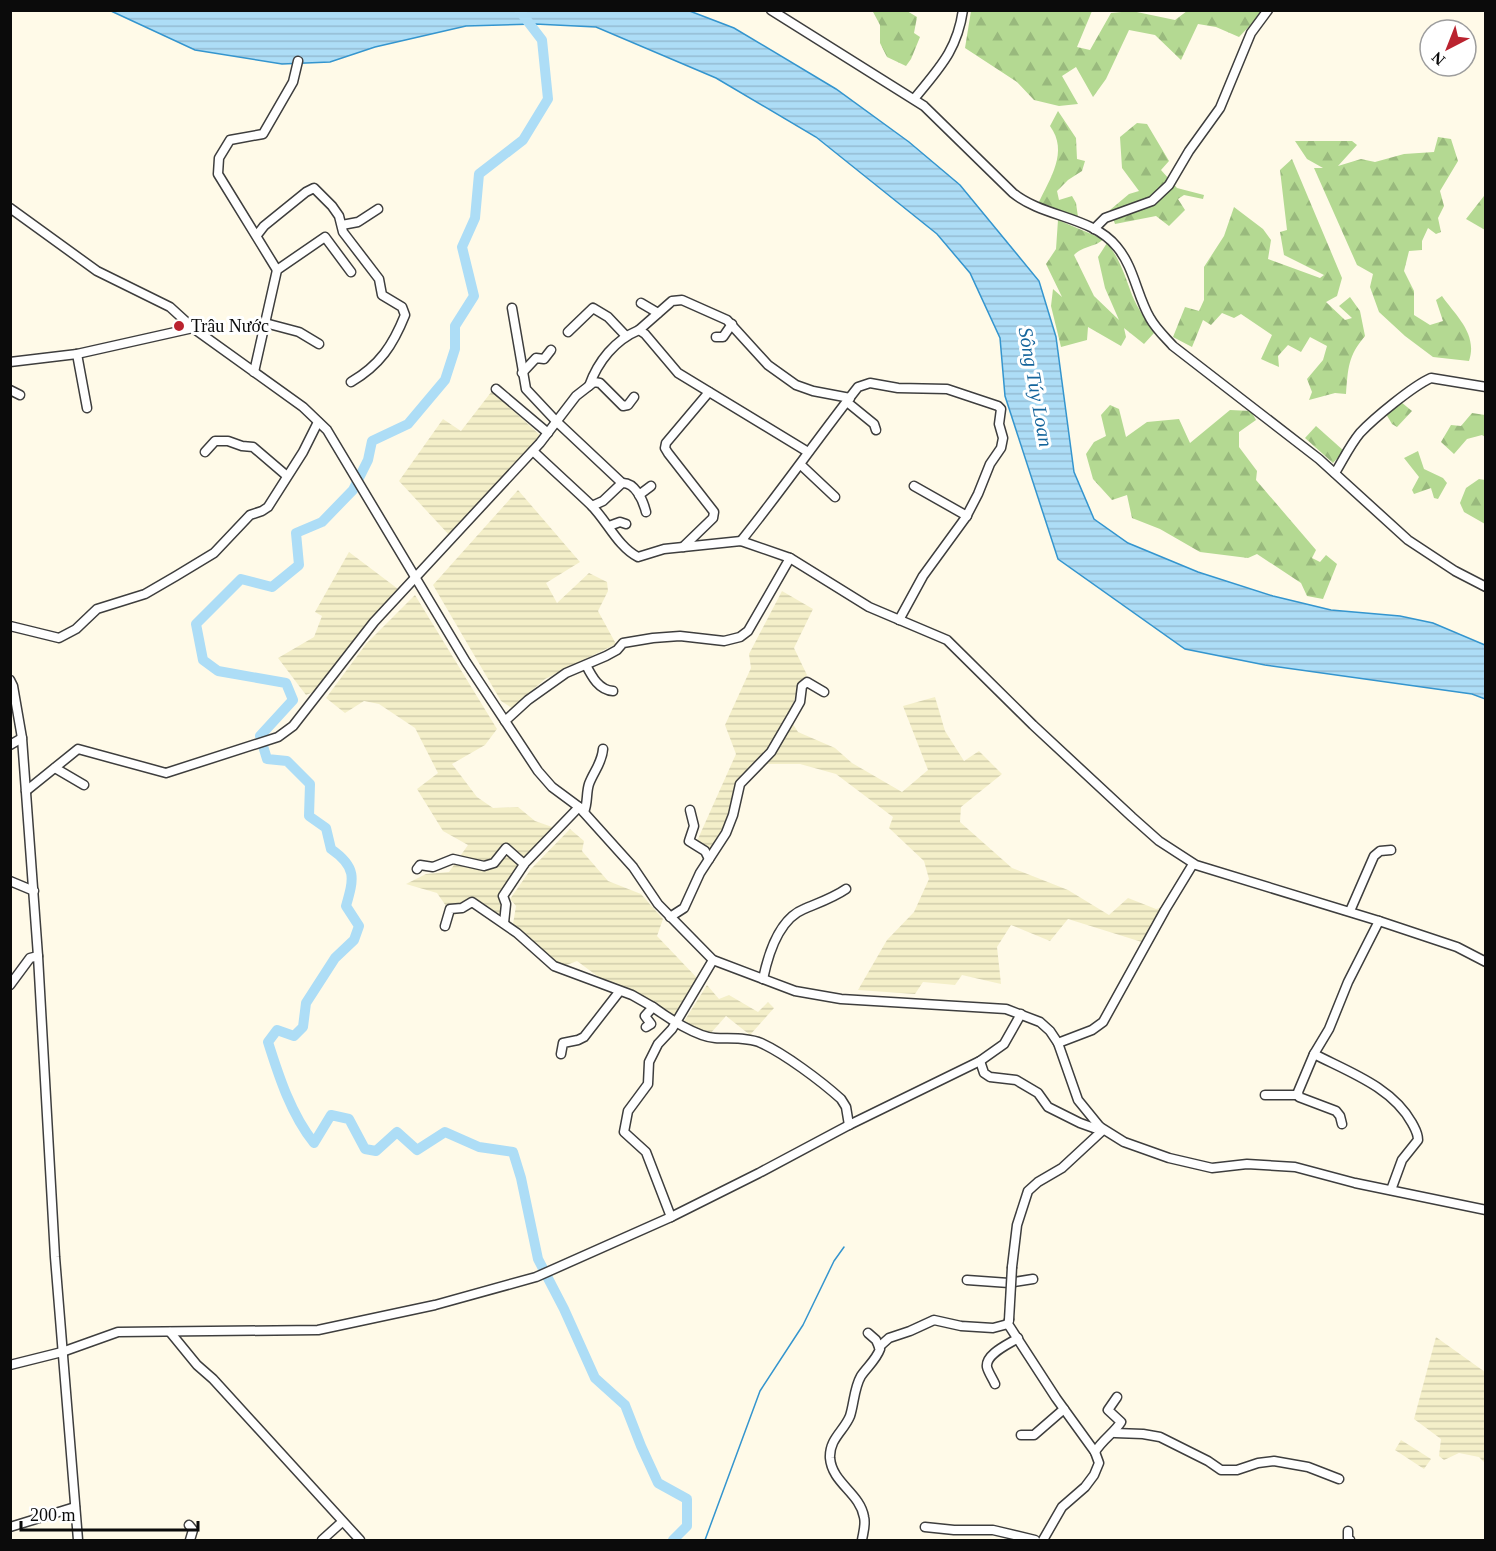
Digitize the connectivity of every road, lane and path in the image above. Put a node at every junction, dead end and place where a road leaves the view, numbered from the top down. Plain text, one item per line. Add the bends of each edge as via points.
1 (771, 10) edge
2 (963, 10) edge
3 (1268, 10) edge
4 (298, 61) dead end
5 (914, 99) junction
6 (10, 208) edge
7 (378, 209) dead end
8 (342, 225) junction
9 (1094, 229) junction
10 (257, 235) junction
11 (277, 270) junction
12 (351, 272) dead end
13 (640, 303) dead end
14 (512, 308) dead end
15 (658, 313) junction
16 (265, 323) junction
17 (732, 324) junction
18 (194, 328) junction
19 (639, 330) junction
20 (568, 332) dead end
21 (626, 336) junction
22 (716, 337) dead end
23 (319, 344) dead end
24 (551, 350) dead end
25 (77, 354) junction
26 (10, 362) edge
27 (254, 372) junction
28 (522, 373) junction
29 (351, 382) dead end
30 (589, 387) junction
31 (1485, 387) edge
32 (496, 389) dead end
33 (10, 390) edge
34 (709, 392) junction
35 (20, 395) dead end
36 (634, 397) dead end
37 (848, 400) junction
38 (87, 408) dead end
39 (556, 421) junction
40 (318, 422) junction
41 (876, 430) dead end
42 (548, 433) junction
43 (533, 451) junction
44 (205, 452) dead end
45 (808, 452) junction
46 (801, 465) junction
47 (1335, 473) junction
48 (287, 476) junction
49 (622, 483) junction
50 (651, 486) dead end
51 (914, 486) dead end
52 (639, 495) junction
53 (835, 497) dead end
54 (592, 506) junction
55 (646, 512) dead end
56 (967, 516) junction
57 (626, 524) dead end
58 (609, 525) junction
59 (741, 541) junction
60 (682, 547) junction
61 (790, 558) junction
62 (416, 578) junction
63 (1485, 587) edge
64 (899, 620) junction
65 (10, 626) edge
66 (586, 665) junction
67 (10, 680) edge
68 (614, 691) dead end
69 (825, 692) dead end
70 (505, 721) junction
71 (22, 738) junction
72 (10, 745) edge
73 (603, 749) dead end
74 (55, 768) junction
75 (84, 785) dead end
76 (26, 791) junction
77 (581, 810) junction
78 (690, 810) dead end
79 (1391, 850) dead end
80 (709, 859) junction
81 (524, 864) junction
82 (1193, 864) junction
83 (417, 869) dead end
84 (10, 881) edge
85 (846, 889) dead end
86 (34, 891) junction
87 (1350, 911) junction
88 (670, 917) junction
89 (1379, 921) junction
90 (504, 924) junction
91 (445, 926) dead end
92 (38, 956) junction
93 (713, 960) junction
94 (1485, 962) edge
95 (763, 979) junction
96 (10, 985) edge
97 (619, 992) junction
98 (653, 1007) junction
99 (1021, 1014) junction
100 (675, 1023) junction
101 (646, 1027) dead end
102 (1058, 1043) junction
103 (561, 1054) dead end
104 (1314, 1054) junction
105 (980, 1061) junction
106 (1265, 1095) dead end
107 (1298, 1095) junction
108 (1342, 1124) dead end
109 (849, 1125) junction
110 (1101, 1128) junction
111 (1391, 1190) junction
112 (1485, 1210) edge
113 (671, 1217) junction
114 (1033, 1279) dead end
115 (967, 1280) dead end
116 (1009, 1322) junction
117 (170, 1332) junction
118 (868, 1333) dead end
119 (1018, 1338) junction
120 (879, 1347) junction
121 (62, 1352) junction
122 (10, 1365) edge
123 (995, 1384) dead end
124 (1118, 1397) dead end
125 (1064, 1409) junction
126 (1120, 1411) dead end
127 (1109, 1412) junction
128 (1115, 1433) junction
129 (1020, 1436) dead end
130 (1095, 1452) junction
131 (1339, 1479) dead end
132 (75, 1507) junction
133 (342, 1522) junction
134 (189, 1525) dead end
135 (10, 1527) edge
136 (925, 1527) dead end
137 (78, 1540) edge
138 (190, 1540) edge
139 (322, 1540) edge
140 (360, 1540) edge
141 (862, 1540) edge
142 (1035, 1540) edge
143 (1043, 1540) edge

1 - 5 street
2 - 5 street via 956,41
3 - 9 street via 1251,33 1220,108 1168,184 1152,201 1105,218
4 - 10 street via 292,82 263,134 230,140 219,158 218,174
5 - 9 street via 1020,199
6 - 18 street via 97,271 170,307
7 - 8 street via 358,222
8 - 10 street via 332,206 314,188
8 - 29 street via 343,232 379,279 382,295 405,312 394,341 370,371
9 - 47 street via 1117,247 1148,316 1163,336
10 - 11 street
11 - 12 street via 325,237
11 - 16 street
13 - 15 street
14 - 28 street
15 - 17 street via 678,299
15 - 19 street
16 - 23 street via 299,332
16 - 27 street
17 - 22 street via 723,337
17 - 37 street via 781,376 796,385
18 - 25 street
18 - 27 street
19 - 21 street
19 - 34 street via 678,373
20 - 21 street via 593,308
21 - 30 street via 597,366
24 - 28 street via 544,359 536,358
25 - 26 street
25 - 38 street
27 - 40 street
28 - 39 street via 526,389
30 - 36 street via 600,383 623,406
30 - 39 street via 576,396
31 - 47 street via 1425,380 1361,432
32 - 42 street
33 - 35 street
34 - 45 street
34 - 60 street via 665,447 714,512 713,518
37 - 41 street
37 - 45 street
37 - 56 street via 858,387 870,383 947,389 1000,408 1003,443
39 - 42 street
39 - 49 street
40 - 48 street
40 - 62 street via 327,430
42 - 43 street
43 - 54 street
43 - 62 street
44 - 48 street via 215,441 253,447
45 - 46 street
46 - 53 street
46 - 59 street
47 - 63 street via 1408,540
48 - 65 street via 268,507 250,515 214,553 144,594 97,609 76,629 59,638
49 - 52 street via 629,483
49 - 54 street
50 - 52 street
51 - 56 street
52 - 55 street
54 - 58 street
56 - 64 street via 923,576
57 - 58 street
58 - 60 street via 620,542 638,556
59 - 60 street
59 - 61 street
61 - 64 street via 869,607
61 - 66 street via 748,631 740,637 724,641 680,636 623,643
62 - 70 street
62 - 74 street via 357,641 293,726 279,737 166,773 78,749
64 - 82 street via 947,640 1132,817
66 - 68 street via 598,684
66 - 70 street via 566,673
67 - 71 street
69 - 80 street via 807,682 802,686 800,702 771,752 740,784 726,833
70 - 77 street via 538,771
71 - 72 street
71 - 76 street
73 - 77 street via 601,763 588,787 588,803
74 - 75 street
74 - 76 street
76 - 86 street
77 - 81 street
77 - 88 street via 633,867
78 - 80 street via 694,826 689,841 705,851
79 - 87 street via 1374,856
80 - 88 street via 684,908
81 - 83 street via 506,848 494,863 484,866 453,859 433,867 420,865
81 - 90 street via 502,896 506,904
82 - 87 street
82 - 102 street via 1103,1022
84 - 86 street
85 - 95 street via 797,913 776,937
86 - 92 street
87 - 89 street
88 - 93 street
89 - 94 street via 1457,947
89 - 104 street
90 - 91 street via 472,902 450,909
90 - 97 street via 554,966
92 - 96 street via 30,958
92 - 121 street
93 - 95 street
93 - 100 street
95 - 99 street via 795,991 841,999 994,1008
97 - 98 street
97 - 103 street via 584,1037 563,1043
98 - 100 street
98 - 101 street via 645,1016 651,1024
99 - 102 street via 1040,1022
99 - 105 street via 1004,1044
100 - 109 street via 712,1038 759,1042 841,1099
100 - 113 street via 649,1062 648,1084 628,1111 624,1132 646,1152
102 - 110 street via 1078,1100
104 - 107 street
104 - 111 street via 1375,1085 1397,1102 1418,1134 1418,1140 1402,1160
105 - 109 street
105 - 110 street via 990,1077 1016,1080 1038,1093 1048,1107 1080,1123
106 - 107 street
107 - 108 street via 1336,1111
109 - 113 street
110 - 111 street via 1124,1142 1212,1168 1247,1164 1295,1167
110 - 116 street, bridge via 1062,1168 1028,1191 1017,1225
111 - 112 street
113 - 117 street via 536,1277 435,1305 318,1330
114 - 115 street
116 - 119 street
116 - 120 street via 993,1328 934,1320 889,1338
117 - 121 street via 118,1332
117 - 133 street
118 - 120 street
119 - 123 street via 987,1361
119 - 125 street
120 - 141 street via 878,1356 860,1378 849,1418 838,1432 830,1458 835,1474 853,1494 864,1517
121 - 122 street
121 - 132 street
124 - 127 street via 1108,1407
125 - 129 street via 1034,1435
125 - 130 street
126 - 127 street
127 - 128 street via 1120,1422
128 - 130 street
128 - 131 street via 1160,1437 1221,1470 1274,1461 1308,1467
130 - 143 street via 1099,1463 1094,1475 1062,1507
132 - 135 street
132 - 137 street
133 - 139 street
133 - 140 street
134 - 138 street via 193,1530
136 - 142 street via 993,1530

